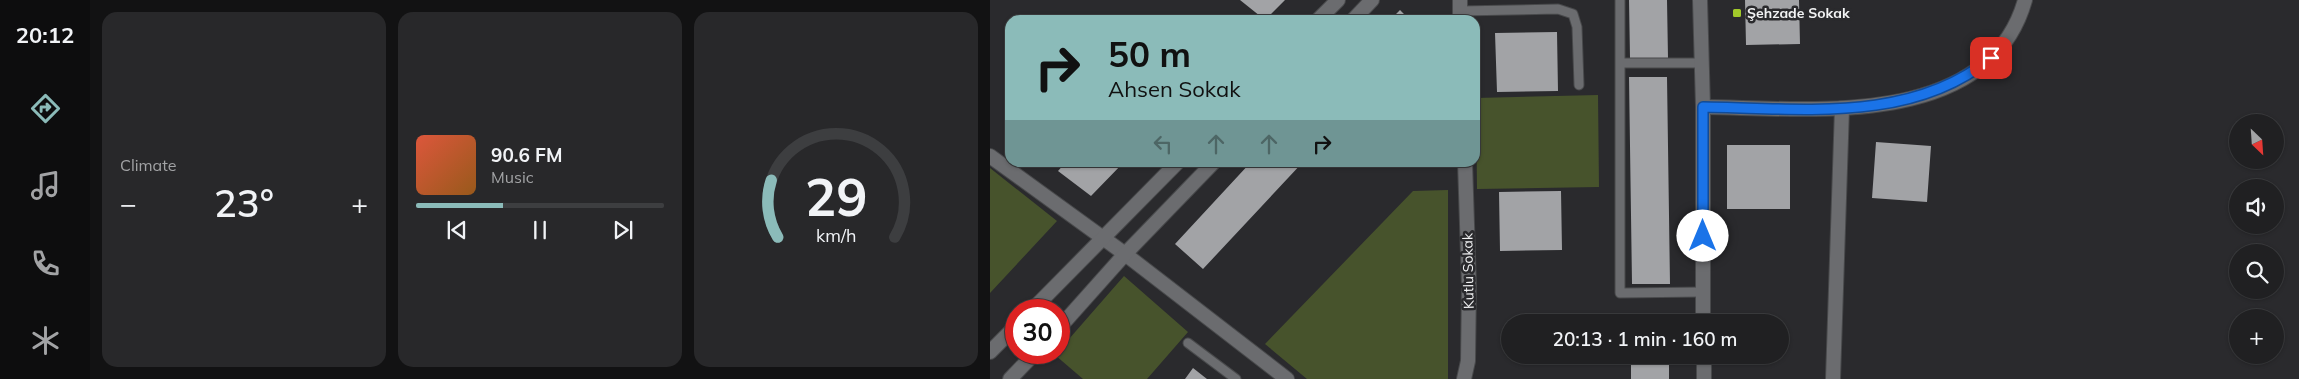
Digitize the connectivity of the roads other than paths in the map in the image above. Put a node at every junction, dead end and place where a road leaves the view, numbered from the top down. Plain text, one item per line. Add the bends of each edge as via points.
1 (1338, 0) edge
2 (1372, 0) edge
3 (1620, 0) edge
4 (1700, 0) edge
5 (2023, 6) edge
6 (1460, 10) edge
7 (1323, 15) edge
8 (1358, 15) edge
9 (1620, 63) junction
10 (1702, 63) junction
11 (1579, 85) dead end
12 (1703, 107) junction
13 (1842, 108) junction
14 (990, 156) edge
15 (1005, 167) edge
16 (1005, 167) edge
17 (1173, 167) edge
18 (1209, 167) edge
19 (1465, 167) edge
20 (1103, 238) junction
21 (1125, 254) junction
22 (1702, 292) junction
23 (1043, 299) edge
24 (1703, 314) edge
25 (1070, 316) edge
26 (1005, 337) edge
27 (1188, 343) dead end
28 (990, 352) edge
29 (1024, 364) edge
30 (1704, 364) edge
31 (1010, 379) edge
32 (1236, 379) edge
33 (1287, 379) edge
34 (1464, 379) edge
35 (1704, 379) edge
36 (1833, 379) edge

1 - 7 street
2 - 8 street
3 - 9 lane
4 - 10 street
5 - 13 street via 2005,44 1973,74 1920,96 1870,107
6 - 11 lane via 1558,9 1573,14 1577,27
9 - 10 lane
9 - 22 lane via 1620,293
10 - 12 street
12 - 13 street
12 - 22 street
13 - 36 street
14 - 15 street
16 - 20 street
17 - 20 street
18 - 21 street
19 - 34 street, Kutlu Sokak via 1469,286 1468,361
20 - 21 street
20 - 23 street
21 - 25 street
21 - 33 street
22 - 24 street
26 - 28 street
27 - 32 lane
29 - 31 street
30 - 35 street

